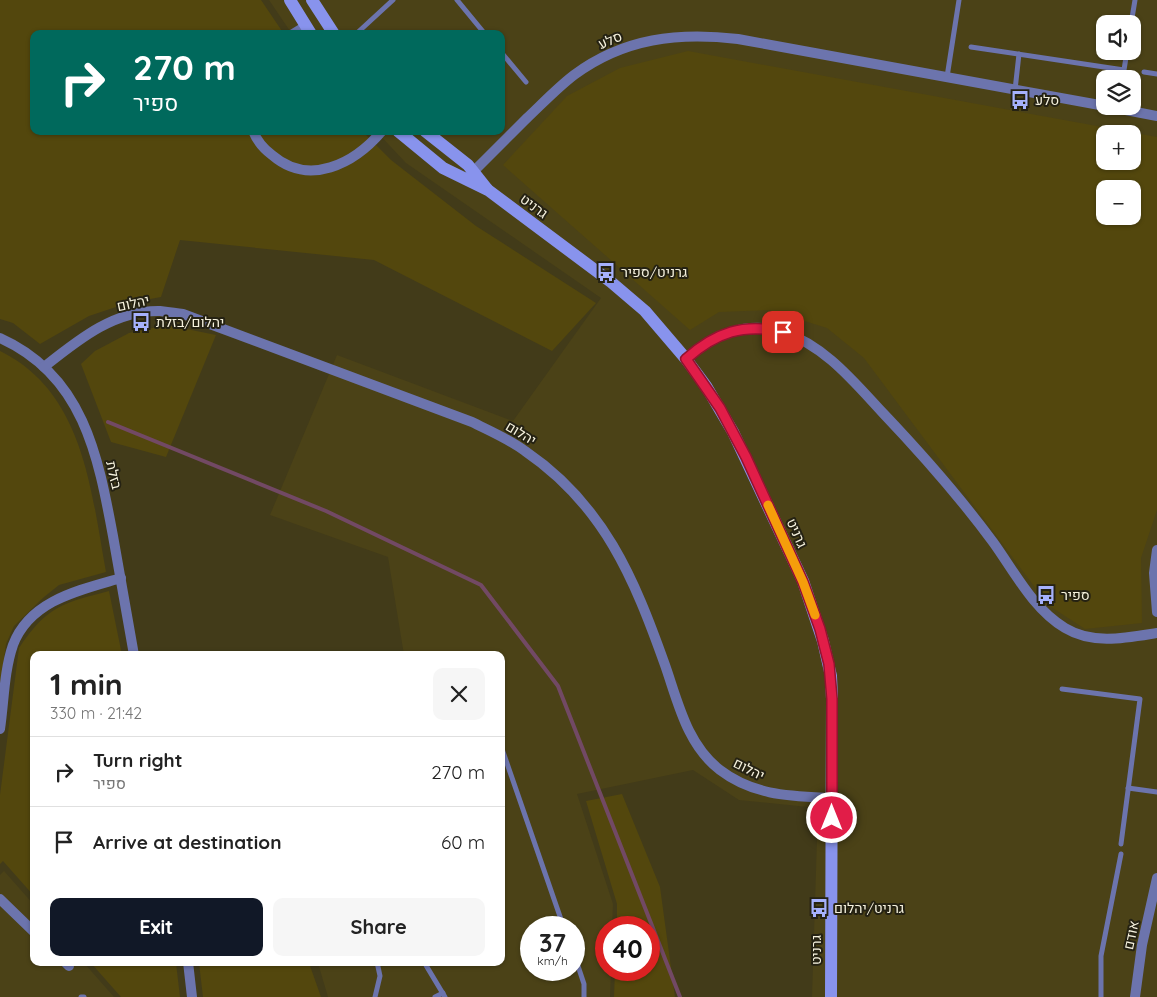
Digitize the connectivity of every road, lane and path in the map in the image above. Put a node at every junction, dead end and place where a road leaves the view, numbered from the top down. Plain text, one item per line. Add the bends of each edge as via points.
1 (290, 0) edge
2 (312, 0) edge
3 (393, 0) edge
4 (457, 0) edge
5 (959, 0) edge
6 (1135, 0) edge
7 (1132, 15) edge
8 (308, 30) edge
9 (331, 30) edge
10 (360, 30) edge
11 (482, 30) edge
12 (971, 47) dead end
13 (1019, 54) junction
14 (505, 57) edge
15 (1126, 60) edge
16 (1144, 72) dead end
17 (1157, 74) edge
18 (947, 77) junction
19 (526, 82) dead end
20 (1015, 90) junction
21 (1096, 104) edge
22 (1141, 113) edge
23 (1157, 116) edge
24 (256, 135) edge
25 (378, 135) edge
26 (403, 135) edge
27 (429, 135) edge
28 (469, 176) junction
29 (0, 338) edge
30 (686, 359) junction
31 (44, 366) junction
32 (1157, 550) edge
33 (121, 578) junction
34 (1157, 612) edge
35 (1157, 633) edge
36 (133, 651) edge
37 (1062, 689) dead end
38 (0, 729) edge
39 (505, 758) edge
40 (1128, 788) junction
41 (1157, 792) edge
42 (832, 798) junction
43 (1121, 844) dead end
44 (1121, 854) dead end
45 (1157, 878) edge
46 (0, 899) edge
47 (560, 916) edge
48 (30, 928) edge
49 (188, 966) edge
50 (378, 966) edge
51 (426, 966) edge
52 (583, 981) edge
53 (444, 995) edge
54 (192, 997) edge
55 (375, 997) edge
56 (435, 997) edge
57 (584, 997) edge
58 (831, 997) edge
59 (1101, 997) edge
60 (1136, 997) edge

1 - 8 street
2 - 9 street
3 - 10 lane
4 - 11 lane
5 - 18 lane
6 - 7 lane
12 - 13 lane
13 - 15 lane via 1124,70
13 - 20 lane
14 - 19 lane
16 - 17 lane
18 - 20 street, סלע
18 - 28 street, סלע via 729,38 684,36 648,41 611,53 574,75
20 - 21 street, סלע
22 - 23 street, סלע
24 - 25 street via 278,160 305,170 320,170 349,160
26 - 28 street via 443,168
27 - 28 street
28 - 30 street, גרניט via 628,296 661,328
29 - 31 street, בזלת
30 - 35 street via 710,341 737,330 767,328 800,338 834,363 915,447 969,511 1053,621 1092,638 1118,639
30 - 42 street, גרניט via 720,408 746,457 803,582 818,623 832,687
31 - 33 street, בזלת via 70,398 88,432 104,488
31 - 42 street, יהלום via 92,330 116,320 159,311 183,314 464,419 504,438 546,466 592,511 609,536 649,619 685,722 704,756 720,770 759,790 779,795
32 - 34 street via 1154,573
33 - 36 street, בזלת
33 - 38 street via 58,599 39,610 24,625 9,662
37 - 40 lane via 1140,699
39 - 47 lane
40 - 41 lane
40 - 43 lane
42 - 58 street, גרניט
44 - 59 lane via 1101,956
45 - 60 street, אודם via 1142,945
46 - 48 street
49 - 54 street
50 - 55 lane via 380,976
51 - 53 lane
52 - 57 lane
53 - 56 lane

